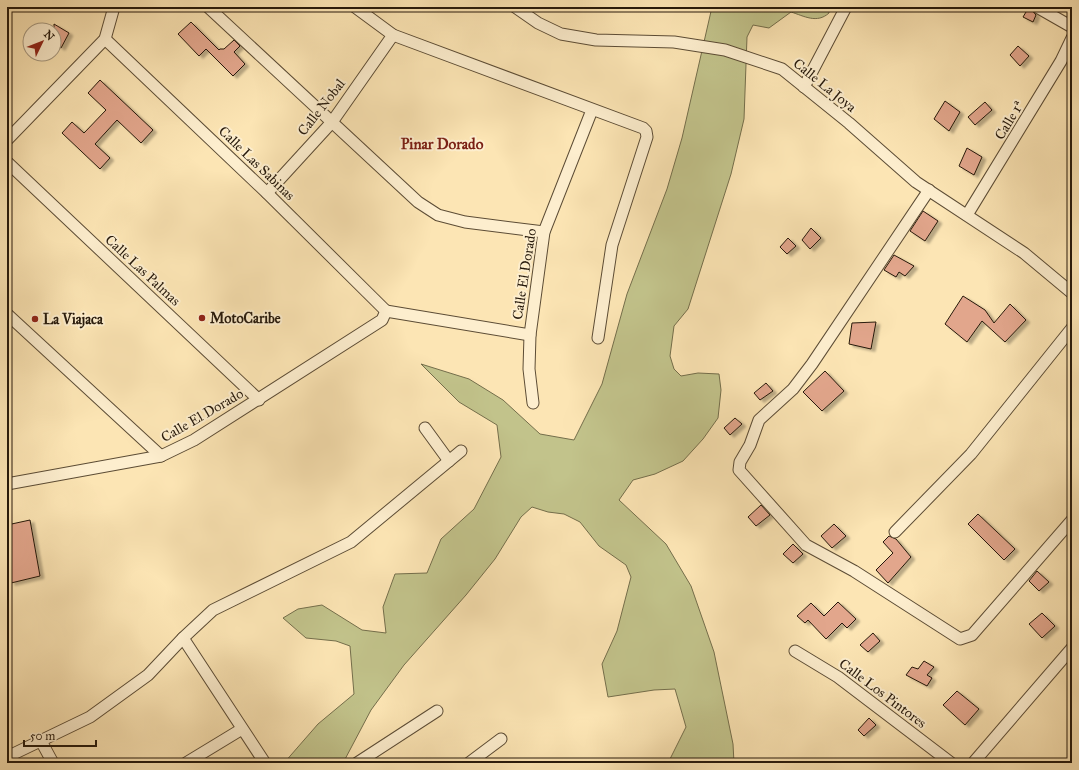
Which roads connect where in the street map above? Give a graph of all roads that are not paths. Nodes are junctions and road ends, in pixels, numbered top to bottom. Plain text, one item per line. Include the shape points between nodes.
1 (114, 7) edge
2 (208, 7) edge
3 (355, 7) edge
4 (514, 7) edge
5 (846, 7) edge
6 (1037, 7) edge
7 (1072, 27) edge
8 (393, 35) junction
9 (1072, 38) edge
10 (105, 39) junction
11 (804, 88) junction
12 (592, 110) junction
13 (332, 122) junction
14 (7, 140) edge
15 (7, 162) edge
16 (929, 190) junction
17 (267, 193) junction
18 (967, 216) junction
19 (544, 232) junction
20 (1072, 293) edge
21 (386, 311) junction
22 (7, 314) edge
23 (1072, 328) edge
24 (530, 335) junction
25 (598, 338) dead end
26 (258, 400) junction
27 (533, 403) dead end
28 (425, 428) dead end
29 (461, 451) dead end
30 (161, 456) junction
31 (449, 461) junction
32 (7, 484) edge
33 (1072, 520) edge
34 (895, 532) dead end
35 (183, 638) junction
36 (1072, 648) edge
37 (794, 651) dead end
38 (437, 711) dead end
39 (242, 729) junction
40 (501, 739) dead end
41 (41, 741) junction
42 (7, 757) edge
43 (53, 763) edge
44 (186, 763) edge
45 (264, 763) edge
46 (357, 763) edge
47 (470, 763) edge
48 (951, 763) edge
49 (974, 763) edge

1 - 10 street
2 - 13 street
3 - 8 street
4 - 11 street, Calle La Joya via 561,34 596,40 674,42 725,50 782,69
5 - 11 street
6 - 7 street
8 - 12 street
8 - 13 street, Calle Nobal
9 - 18 street, Calle 1ª via 1057,68
10 - 14 street
10 - 17 street, Calle Las Sabinas
11 - 16 street, Calle La Joya via 849,123 916,182
12 - 19 street, Calle El Dorado
12 - 25 street via 643,128 647,137 612,244
13 - 17 street, Calle Nobal
13 - 19 street via 418,202 438,215 465,222
15 - 26 street, Calle Las Palmas
16 - 18 street, Calle La Joya
16 - 33 street via 812,364 793,389 759,420 750,445 740,462 739,470 806,545 854,571 960,639 972,635
17 - 21 street, Calle Las Sabinas
18 - 20 street, Calle La Joya via 1024,253
19 - 24 street, Calle El Dorado
21 - 24 street
21 - 26 street, Calle El Dorado via 382,320
22 - 30 street
23 - 34 street via 971,454
24 - 27 street, Calle El Dorado via 529,368
26 - 30 street, Calle El Dorado via 194,440
28 - 31 street
29 - 31 street
30 - 32 street, Calle El Dorado
31 - 35 street via 351,542 213,610
35 - 39 street
35 - 41 street via 148,675 97,712
36 - 49 street
37 - 48 street, Calle Los Pintores via 838,677
38 - 46 street
39 - 44 street
39 - 45 street
40 - 47 street
41 - 42 street
41 - 43 street

